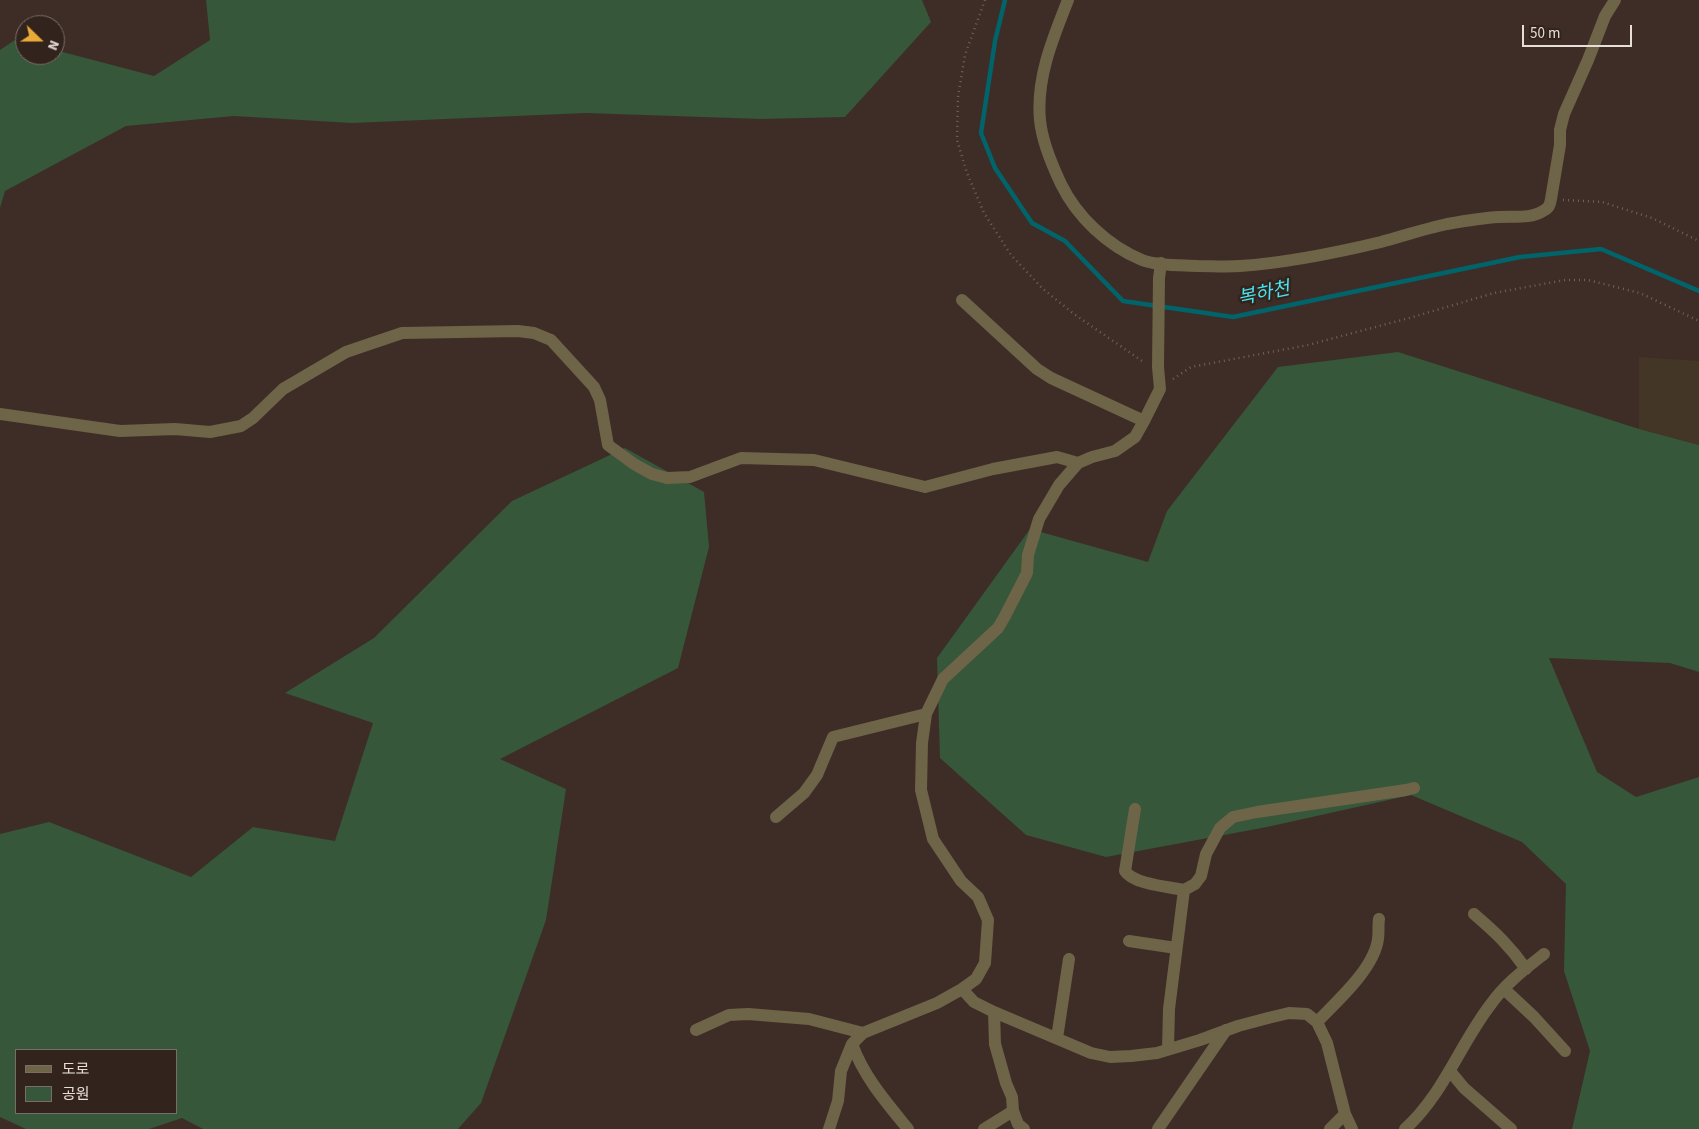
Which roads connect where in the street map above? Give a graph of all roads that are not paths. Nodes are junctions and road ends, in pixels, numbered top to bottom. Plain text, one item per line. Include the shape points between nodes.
1 (1068, 0) edge
2 (1615, 0) edge
3 (1161, 263) junction
4 (962, 300) dead end
5 (0, 414) edge
6 (1144, 421) junction
7 (1078, 463) junction
8 (926, 714) junction
9 (1414, 788) dead end
10 (1135, 809) dead end
11 (776, 817) dead end
12 (1184, 890) junction
13 (1474, 914) dead end
14 (1378, 919) dead end
15 (1129, 941) dead end
16 (1176, 948) junction
17 (1544, 954) dead end
18 (1070, 959) dead end
19 (1526, 968) junction
20 (962, 989) junction
21 (1504, 989) junction
22 (994, 1012) junction
23 (1317, 1022) junction
24 (696, 1030) dead end
25 (1226, 1030) junction
26 (863, 1033) junction
27 (1056, 1038) junction
28 (852, 1044) junction
29 (1168, 1049) junction
30 (1565, 1051) dead end
31 (1450, 1071) junction
32 (1013, 1111) junction
33 (1345, 1114) junction
34 (829, 1129) edge
35 (908, 1129) edge
36 (984, 1129) edge
37 (1024, 1129) edge
38 (1158, 1129) edge
39 (1330, 1129) edge
40 (1352, 1129) edge
41 (1405, 1129) edge
42 (1511, 1129) edge

1 - 3 street via 1050,45 1041,86 1040,121 1050,162 1068,199 1111,244 1144,261
2 - 3 street via 1605,16 1564,114 1551,199 1543,212 1432,227 1382,242 1293,260 1239,266
3 - 6 street via 1160,389
4 - 6 street via 1037,369
5 - 7 street via 120,431 175,429 210,432 240,426 282,390 346,352 402,333 518,331 551,340 594,387 600,400 608,445 634,464 667,478 690,477 742,458 814,460 925,487 1057,457
6 - 7 street via 1135,437 1115,451
7 - 8 street via 1039,519 1028,555 1027,573 998,628 943,679
8 - 11 street via 833,737 817,775 804,793
8 - 20 street via 921,790 933,839 961,880 978,897 988,920 985,963 976,979
9 - 12 street via 1233,817 1220,828 1206,854 1201,876
10 - 12 street via 1125,870 1128,876
12 - 16 street
13 - 19 street via 1511,948
14 - 23 street via 1378,940 1366,967
15 - 16 street
16 - 29 street
17 - 19 street
18 - 27 street
19 - 21 street
20 - 22 street via 974,1002
20 - 26 street via 937,1003
21 - 30 street
21 - 31 street via 1470,1034
22 - 27 street
22 - 32 street via 996,1044
23 - 25 street via 1307,1014 1289,1013
23 - 33 street via 1327,1042
24 - 26 street via 729,1015 748,1014 809,1019
25 - 29 street
25 - 38 street
26 - 28 street
27 - 29 street via 1091,1053 1110,1057
28 - 34 street via 841,1071 838,1101
28 - 35 street via 868,1078
31 - 41 street via 1417,1118
31 - 42 street via 1464,1088
32 - 36 street
32 - 37 street via 1018,1124
33 - 39 street
33 - 40 street

